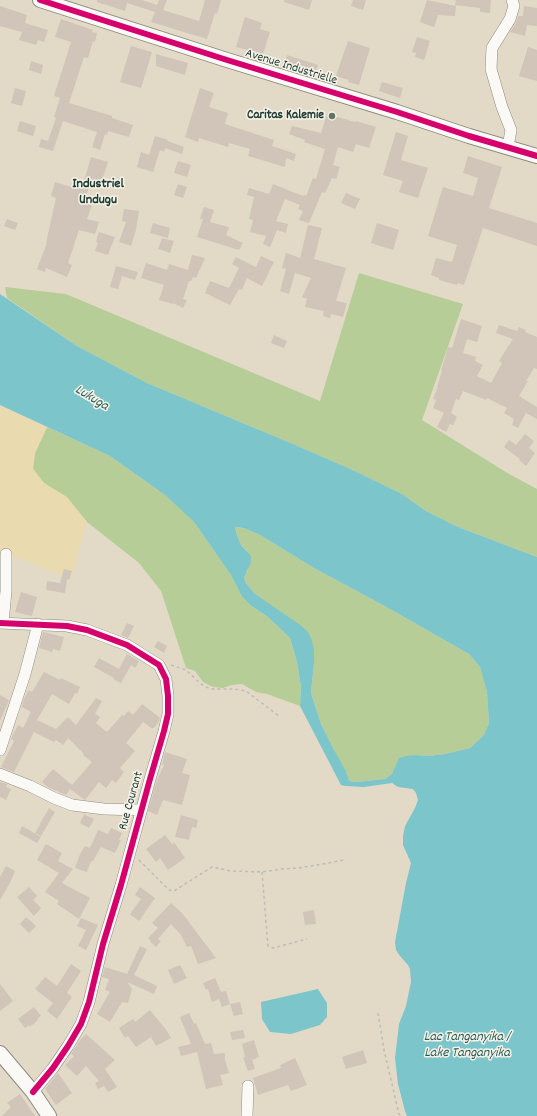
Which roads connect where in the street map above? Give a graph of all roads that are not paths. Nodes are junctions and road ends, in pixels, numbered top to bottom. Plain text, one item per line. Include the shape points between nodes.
1 (40, 0) edge
2 (512, 0) edge
3 (508, 148) junction
4 (537, 156) edge
5 (6, 554) dead end
6 (1, 623) edge
7 (38, 624) junction
8 (0, 750) edge
9 (0, 774) edge
10 (141, 810) junction
11 (0, 1053) edge
12 (248, 1086) dead end
13 (33, 1092) junction
14 (49, 1116) edge
15 (247, 1116) edge

1 - 3 street, Avenue Industrielle
2 - 3 street via 514,6 510,19 492,48 491,70 511,130
3 - 4 street, Avenue Industrielle
5 - 6 street via 6,592
6 - 7 street
7 - 8 street
7 - 10 street, Rue Courant via 87,630 127,645 159,665 166,679 168,714
9 - 10 street via 72,805
10 - 13 street, Rue Courant via 81,1024 53,1068
11 - 13 street
12 - 15 street
13 - 14 street

